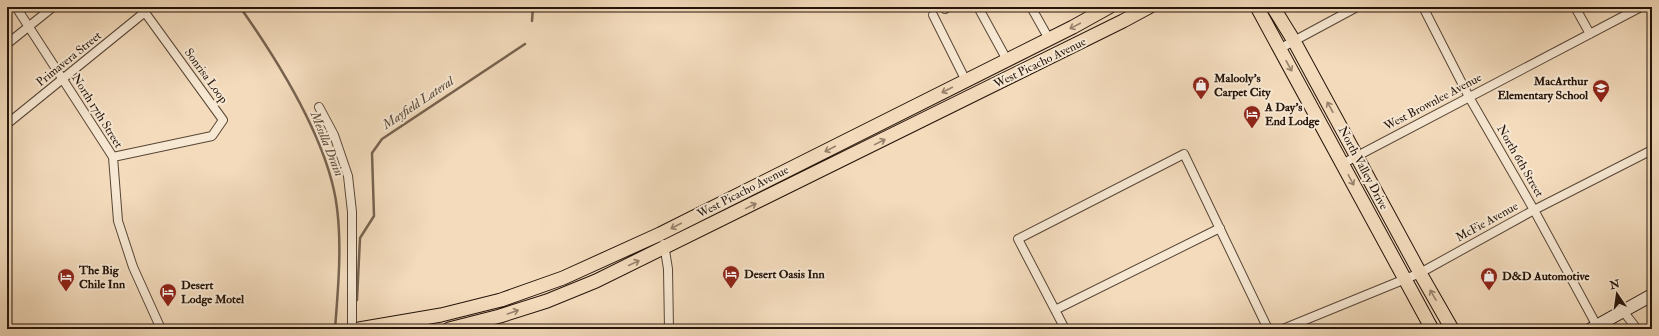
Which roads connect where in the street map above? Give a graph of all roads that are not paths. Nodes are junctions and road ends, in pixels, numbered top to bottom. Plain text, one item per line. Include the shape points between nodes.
1 (16, 7) edge
2 (53, 7) edge
3 (978, 7) edge
4 (1031, 7) edge
5 (1109, 7) edge
6 (1149, 7) edge
7 (1257, 7) edge
8 (1273, 7) edge
9 (1357, 7) edge
10 (1423, 7) edge
11 (1575, 7) edge
12 (1641, 7) edge
13 (143, 10) edge
14 (933, 15) dead end
15 (28, 27) junction
16 (1590, 34) junction
17 (1049, 39) junction
18 (1294, 41) junction
19 (7, 44) edge
20 (1279, 49) junction
21 (1007, 60) junction
22 (63, 79) junction
23 (966, 81) junction
24 (1469, 97) junction
25 (319, 107) dead end
26 (7, 124) edge
27 (1652, 150) edge
28 (1356, 156) junction
29 (113, 157) junction
30 (1342, 164) junction
31 (1534, 210) junction
32 (1220, 228) junction
33 (660, 234) junction
34 (666, 248) junction
35 (1420, 273) junction
36 (1404, 280) junction
37 (1652, 295) edge
38 (1055, 310) junction
39 (1623, 311) junction
40 (378, 327) edge
41 (1594, 327) edge
42 (161, 329) edge
43 (352, 329) edge
44 (359, 329) edge
45 (449, 329) edge
46 (669, 329) edge
47 (1065, 329) edge
48 (1268, 329) edge
49 (1283, 329) edge
50 (1432, 329) edge
51 (1452, 329) edge
52 (1637, 329) edge

1 - 15 street, North 17th Street
2 - 15 street
3 - 21 street
4 - 17 street
5 -> 17 main road, West Picacho Avenue
34 -> 6 main road, West Picacho Avenue
7 - 20 main road, North Valley Drive
8 - 18 main road, North Valley Drive
9 - 18 street
10 - 24 street, North 6th Street
11 - 16 street
12 - 16 street, West Brownlee Avenue
13 - 22 street, Primavera Street
13 - 29 street, Sonrisa Loop via 224,120 212,136
14 - 23 street
15 - 19 street
15 - 22 street, North 17th Street
16 - 24 street, West Brownlee Avenue
17 - 21 main road, West Picacho Avenue
18 - 20 street
28 -> 18 main road, North Valley Drive
20 -> 30 main road, North Valley Drive
21 - 23 main road, West Picacho Avenue
22 - 26 street, Primavera Street
22 - 29 street, North 17th Street
23 -> 33 main road, West Picacho Avenue
24 - 28 street, West Brownlee Avenue
24 - 31 street, North 6th Street
25 - 43 street via 334,135 348,176 352,212
27 - 31 street, McFie Avenue
28 - 30 street, West Brownlee Avenue
28 - 35 main road, North Valley Drive
29 - 42 street, North 17th Street via 118,221 133,267
30 -> 36 main road, North Valley Drive
31 - 35 street, McFie Avenue
31 - 41 street, North 6th Street
32 - 38 street
32 - 38 street via 1184,154 1018,239
32 - 48 street
33 - 34 street
33 - 40 main road, West Picacho Avenue via 563,278 502,300
45 -> 34 main road, West Picacho Avenue via 547,301
34 - 46 street
35 - 36 street, McFie Avenue
51 -> 35 main road, North Valley Drive
36 - 49 street, McFie Avenue
36 - 50 main road, North Valley Drive
37 - 39 street
38 - 47 street
39 - 41 street
39 - 52 street
40 - 44 main road, West Picacho Avenue

